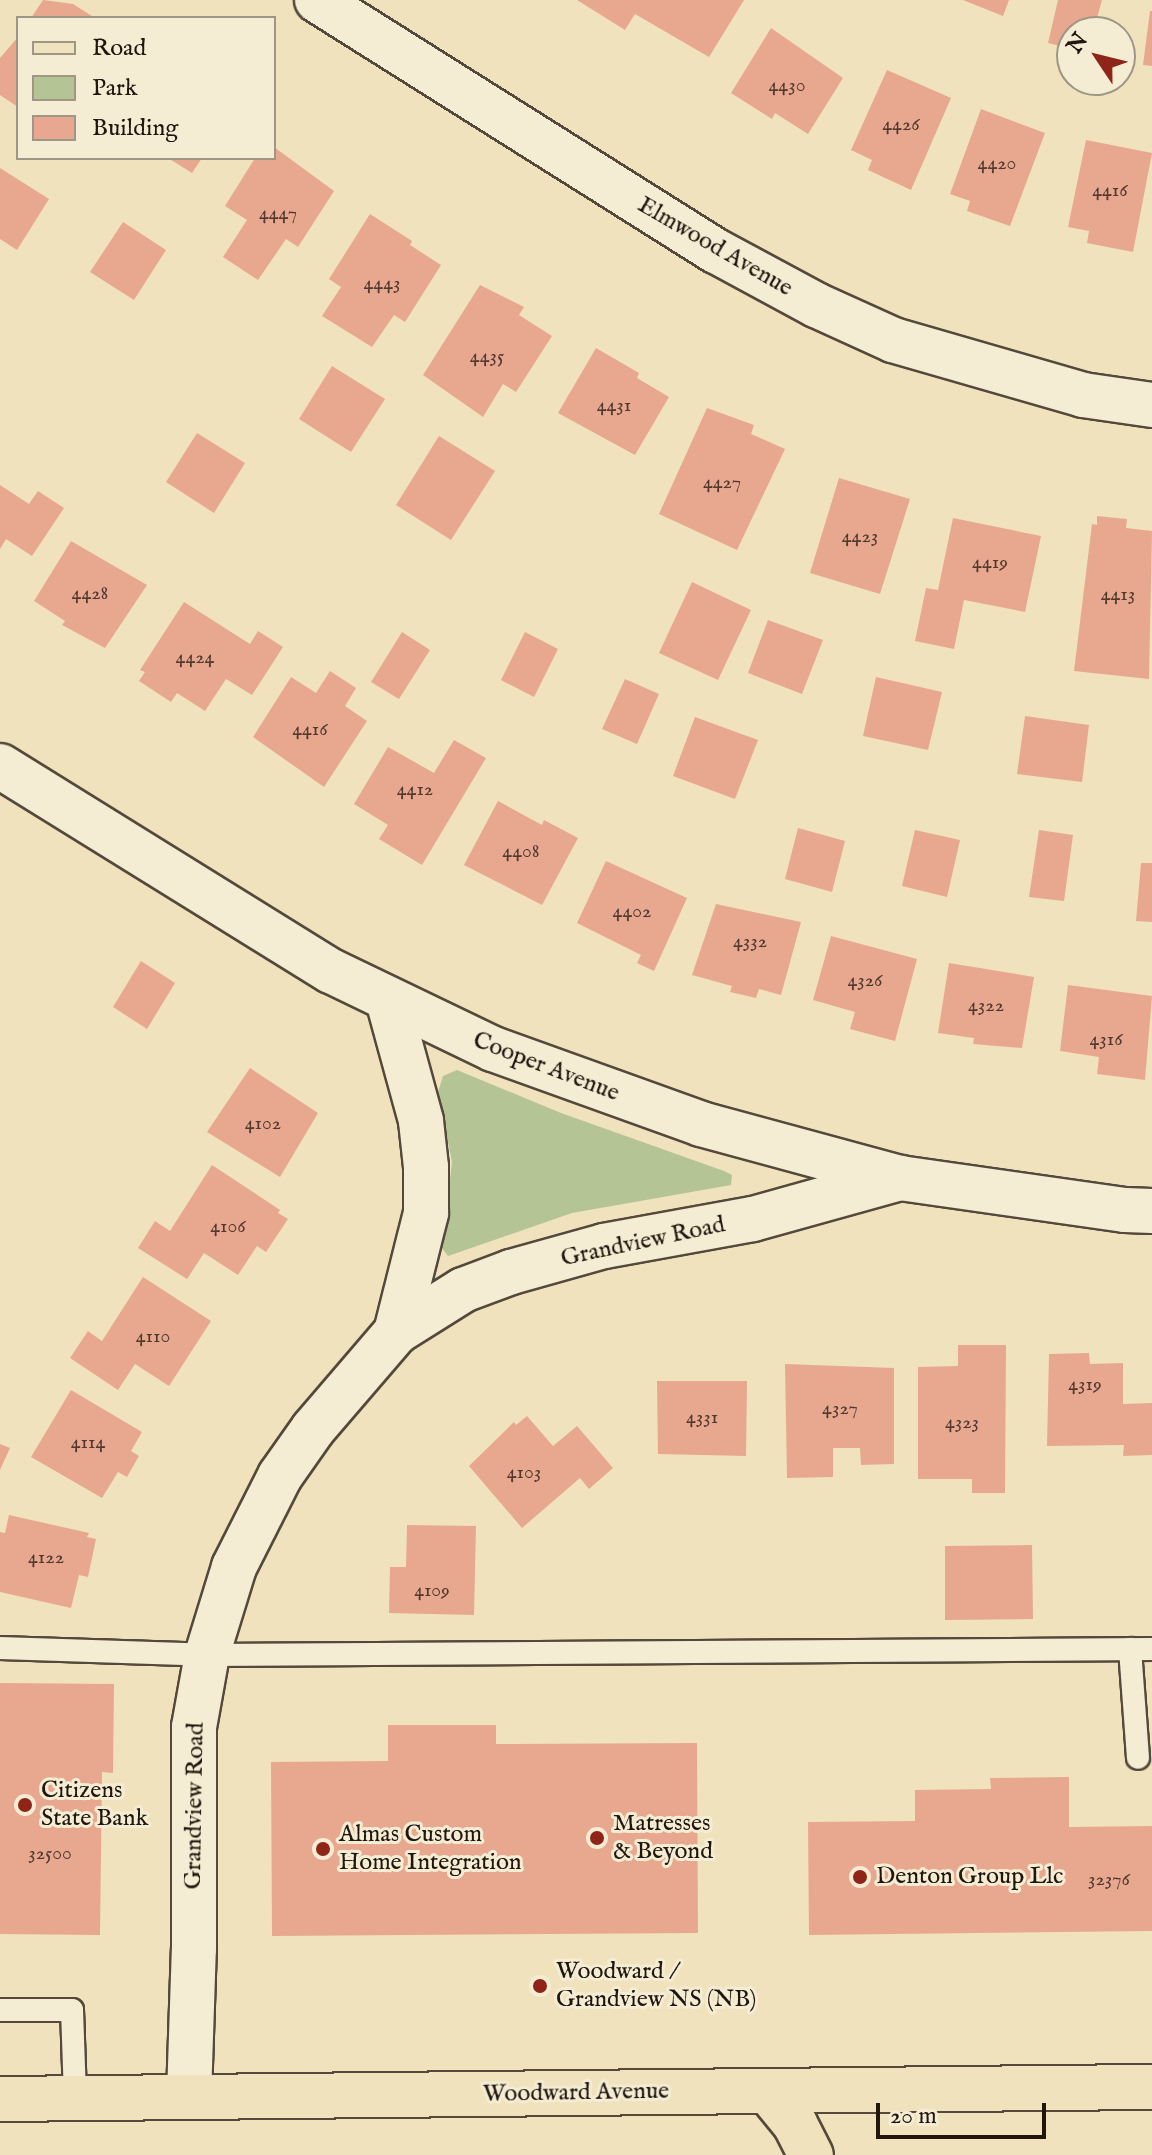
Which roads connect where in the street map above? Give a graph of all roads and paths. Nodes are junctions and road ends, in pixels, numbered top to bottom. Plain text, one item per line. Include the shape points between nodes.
1 (317, 0) edge
2 (1152, 405) edge
3 (0, 766) edge
4 (388, 1000) junction
5 (900, 1178) junction
6 (1152, 1211) edge
7 (396, 1332) junction
8 (0, 1648) edge
9 (1141, 1649) edge
10 (207, 1655) junction
11 (1138, 1758) dead end
12 (0, 2010) edge
13 (1152, 2087) edge
14 (768, 2091) junction
15 (189, 2096) junction
16 (75, 2098) junction
17 (0, 2099) edge
18 (811, 2155) edge

1 - 2 street, Elmwood Avenue via 716,251 816,305 893,340 1083,395
3 - 4 street, Cooper Avenue via 262,930
4 - 5 street, Cooper Avenue via 493,1049 673,1115
4 - 7 street, Grandview Road via 421,1121 426,1167 426,1213
5 - 6 street, Cooper Avenue
5 - 7 street, Grandview Road via 753,1219 604,1246 511,1272 463,1290
7 - 10 street, Grandview Road via 280,1476 234,1567
8 - 10 lane
9 - 10 lane
9 - 11 lane
10 - 15 street, Grandview Road via 194,1727
12 - 16 lane via 72,2010
13 - 14 main road, Woodward Avenue
14 - 15 main road, Woodward Avenue
14 - 18 main road via 795,2124
15 - 16 main road, Woodward Avenue
16 - 17 main road, Woodward Avenue

